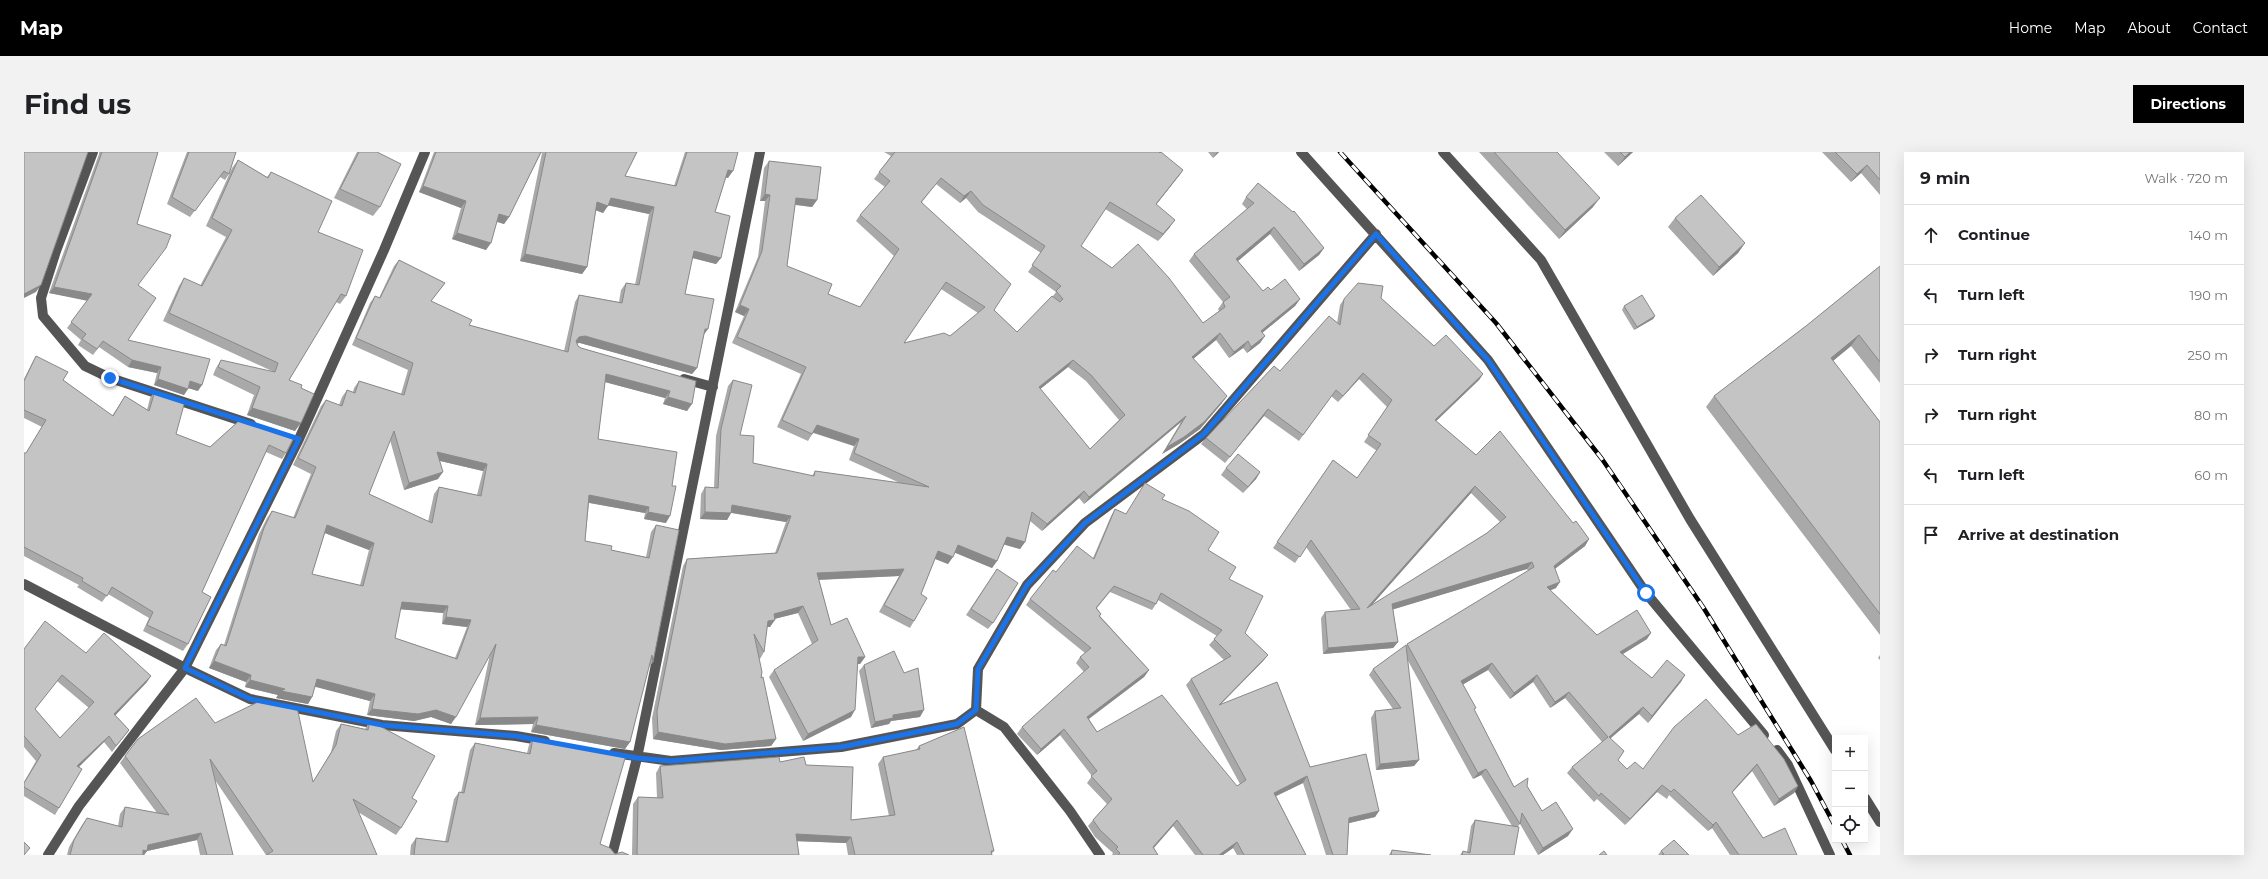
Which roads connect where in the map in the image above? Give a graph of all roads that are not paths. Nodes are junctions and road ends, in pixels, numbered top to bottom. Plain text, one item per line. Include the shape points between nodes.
1 (93, 152) edge
2 (425, 152) edge
3 (760, 152) edge
4 (1301, 152) edge
5 (1443, 152) edge
6 (1376, 234) junction
7 (676, 377) edge
8 (713, 387) junction
9 (261, 427) edge
10 (24, 584) edge
11 (185, 668) junction
12 (976, 710) junction
13 (554, 743) edge
14 (1832, 745) edge
15 (607, 752) edge
16 (637, 758) junction
17 (1868, 803) edge
18 (1880, 822) edge
19 (52, 855) edge
20 (612, 855) edge
21 (1100, 855) edge
22 (1830, 855) edge

1 - 9 street via 41,298 43,316 85,366 110,378
2 - 11 street via 398,217
3 - 8 street
4 - 6 street
5 - 14 street via 1541,260 1690,518
6 - 12 street via 1204,434 1085,523 1027,585 978,669
6 - 22 street via 1488,360 1646,593 1788,765
7 - 8 street
8 - 16 street
10 - 11 street
11 - 13 street via 250,699 382,725 516,736
11 - 19 street via 79,806
12 - 16 street via 957,724 841,747 671,761
12 - 21 street via 1004,727 1070,811
15 - 16 street
16 - 20 street
17 - 18 street

